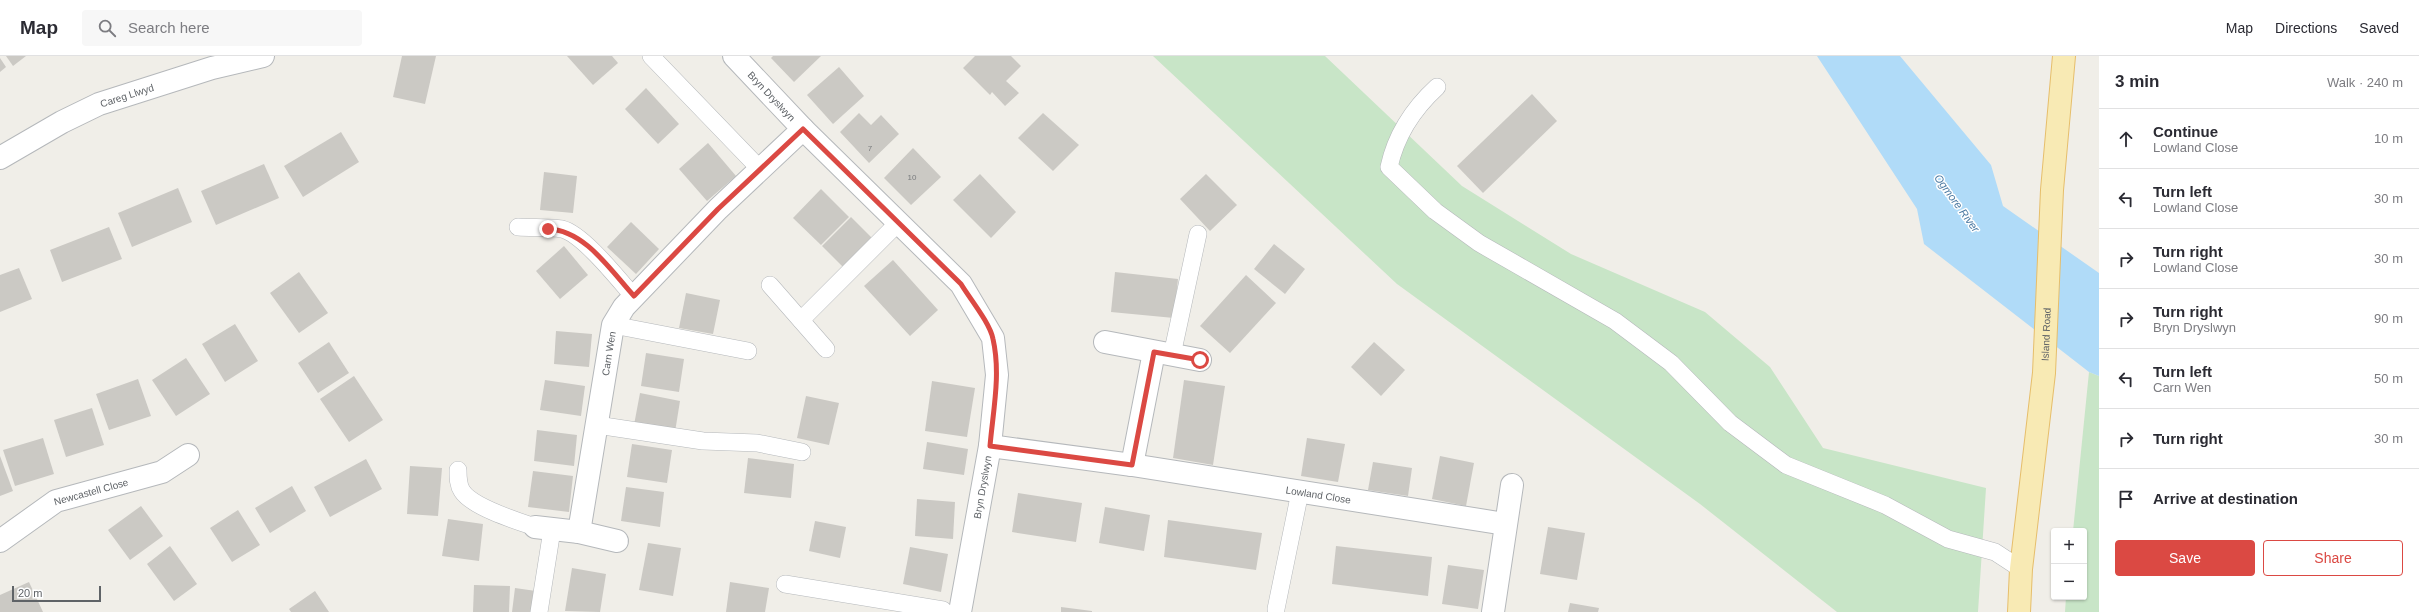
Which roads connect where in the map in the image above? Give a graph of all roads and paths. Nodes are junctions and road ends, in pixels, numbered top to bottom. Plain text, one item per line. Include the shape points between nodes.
1 (263, 56) edge
2 (652, 56) edge
3 (734, 56) edge
4 (2064, 56) edge
5 (1438, 87) dead end
6 (803, 129) junction
7 (0, 158) edge
8 (760, 169) junction
9 (898, 223) junction
10 (518, 227) dead end
11 (1198, 234) dead end
12 (770, 285) dead end
13 (634, 296) junction
14 (800, 320) junction
15 (614, 325) junction
16 (1105, 342) dead end
17 (826, 349) dead end
18 (748, 351) dead end
19 (1163, 354) junction
20 (1200, 360) dead end
21 (597, 425) junction
22 (990, 446) junction
23 (802, 452) dead end
24 (188, 455) dead end
25 (1132, 465) junction
26 (458, 470) dead end
27 (1512, 484) dead end
28 (1300, 492) junction
29 (1505, 524) junction
30 (544, 529) junction
31 (579, 532) junction
32 (0, 541) edge
33 (617, 541) dead end
34 (2021, 569) junction
35 (785, 584) dead end
36 (1276, 609) dead end
37 (953, 611) edge
38 (539, 612) edge
39 (1493, 612) edge
40 (2019, 612) edge

1 - 7 street, Careg Llwyd via 212,68 99,104
2 - 8 lane
3 - 6 street, Bryn Dryslwyn
4 - 34 main road, Island Road via 2052,190 2044,373
5 - 34 lane via 1423,100 1409,119 1394,147 1389,167 1435,211 1479,243 1615,321 1671,363 1730,423 1786,465 1885,505 1948,538 1995,552
6 - 8 street, Carn Wen
6 - 9 street, Bryn Dryslwyn
8 - 13 street, Carn Wen
9 - 14 lane
9 - 22 street, Bryn Dryslwyn via 961,284 993,338 997,375
10 - 13 lane via 562,230 570,233 603,261
11 - 19 lane
12 - 14 lane
13 - 15 street, Carn Wen
14 - 17 lane
15 - 18 lane
15 - 21 street, Carn Wen
16 - 19 street
19 - 20 street
19 - 25 street
21 - 23 lane via 703,441 757,444
21 - 31 street, Carn Wen
22 - 25 street, Lowland Close
22 - 37 street, Bryn Dryslwyn
24 - 32 street, Newcastell Close via 162,472 56,502
25 - 28 street, Lowland Close
26 - 30 lane via 458,483 462,493 494,512
27 - 29 street
28 - 29 street, Lowland Close
28 - 36 lane
29 - 39 street
30 - 31 street
30 - 38 lane
31 - 33 street
34 - 40 main road, Island Road
35 - 37 lane

